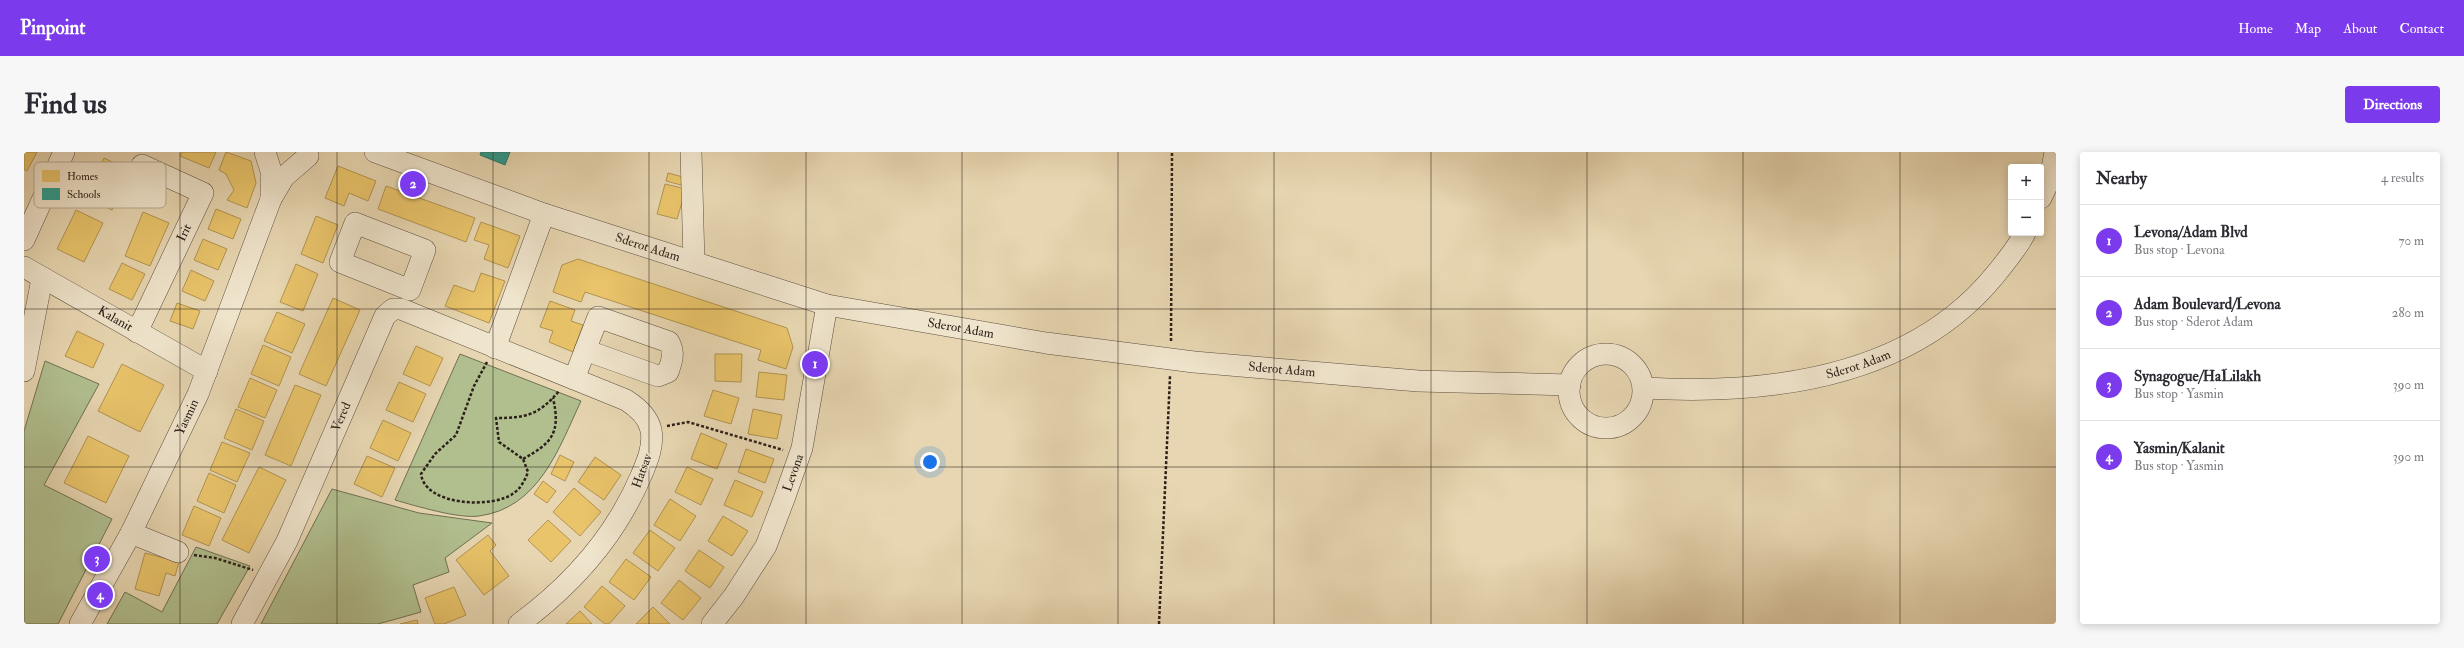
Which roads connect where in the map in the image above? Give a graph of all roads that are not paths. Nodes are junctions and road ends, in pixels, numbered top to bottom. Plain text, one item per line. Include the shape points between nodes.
1 (64, 152) edge
2 (265, 152) edge
3 (272, 152) edge
4 (375, 152) edge
5 (691, 152) edge
6 (2055, 152) edge
7 (311, 154) edge
8 (59, 162) edge
9 (166, 176) edge
10 (2044, 192) edge
11 (271, 199) junction
12 (39, 208) edge
13 (544, 214) junction
14 (2024, 236) edge
15 (24, 240) edge
16 (694, 262) junction
17 (24, 267) edge
18 (42, 279) junction
19 (410, 290) dead end
20 (827, 305) junction
21 (401, 309) junction
22 (137, 332) junction
23 (495, 348) junction
24 (585, 350) dead end
25 (24, 371) edge
26 (207, 371) junction
27 (570, 378) junction
28 (1570, 385) junction
29 (1644, 388) junction
30 (131, 533) junction
31 (178, 552) road end
32 (80, 624) edge
33 (242, 624) edge
34 (519, 624) edge
35 (712, 624) edge

1 - 8 street
2 - 11 street, Yasmin via 271,171
3 - 7 street via 295,159
4 - 13 street, Sderot Adam
5 - 16 street
6 - 10 street via 2050,179
7 - 11 street, Yasmin via 284,177
9 - 22 street, Irit via 203,193
11 - 26 street, Yasmin
12 - 15 street
13 - 16 street, Sderot Adam
13 - 23 street
14 - 29 street, Sderot Adam via 1978,296 1928,334 1872,361 1813,379 1753,388
16 - 20 street, Sderot Adam
17 - 18 street, Kalanit
18 - 22 street, Kalanit
18 - 25 street
19 - 21 street
20 - 28 street, Sderot Adam via 1031,340 1171,359 1380,378
20 - 35 street, Levona via 800,454 766,546 734,596
21 - 23 street
21 - 33 street, Vered via 393,309 385,316 288,541
22 - 26 street, Kalanit
23 - 27 street
24 - 27 street
26 - 30 street, Yasmin via 169,458
27 - 34 street, Hatsav via 626,400 644,416 650,428 651,442 647,461 629,504 605,542 574,578
28 - 29 street via 1573,374 1580,364 1595,355 1606,354 1618,355 1633,364 1640,374
28 - 29 street via 1570,397 1576,412 1589,424 1606,428 1624,424 1633,417 1642,402
30 - 31 street
30 - 32 street, Yasmin

